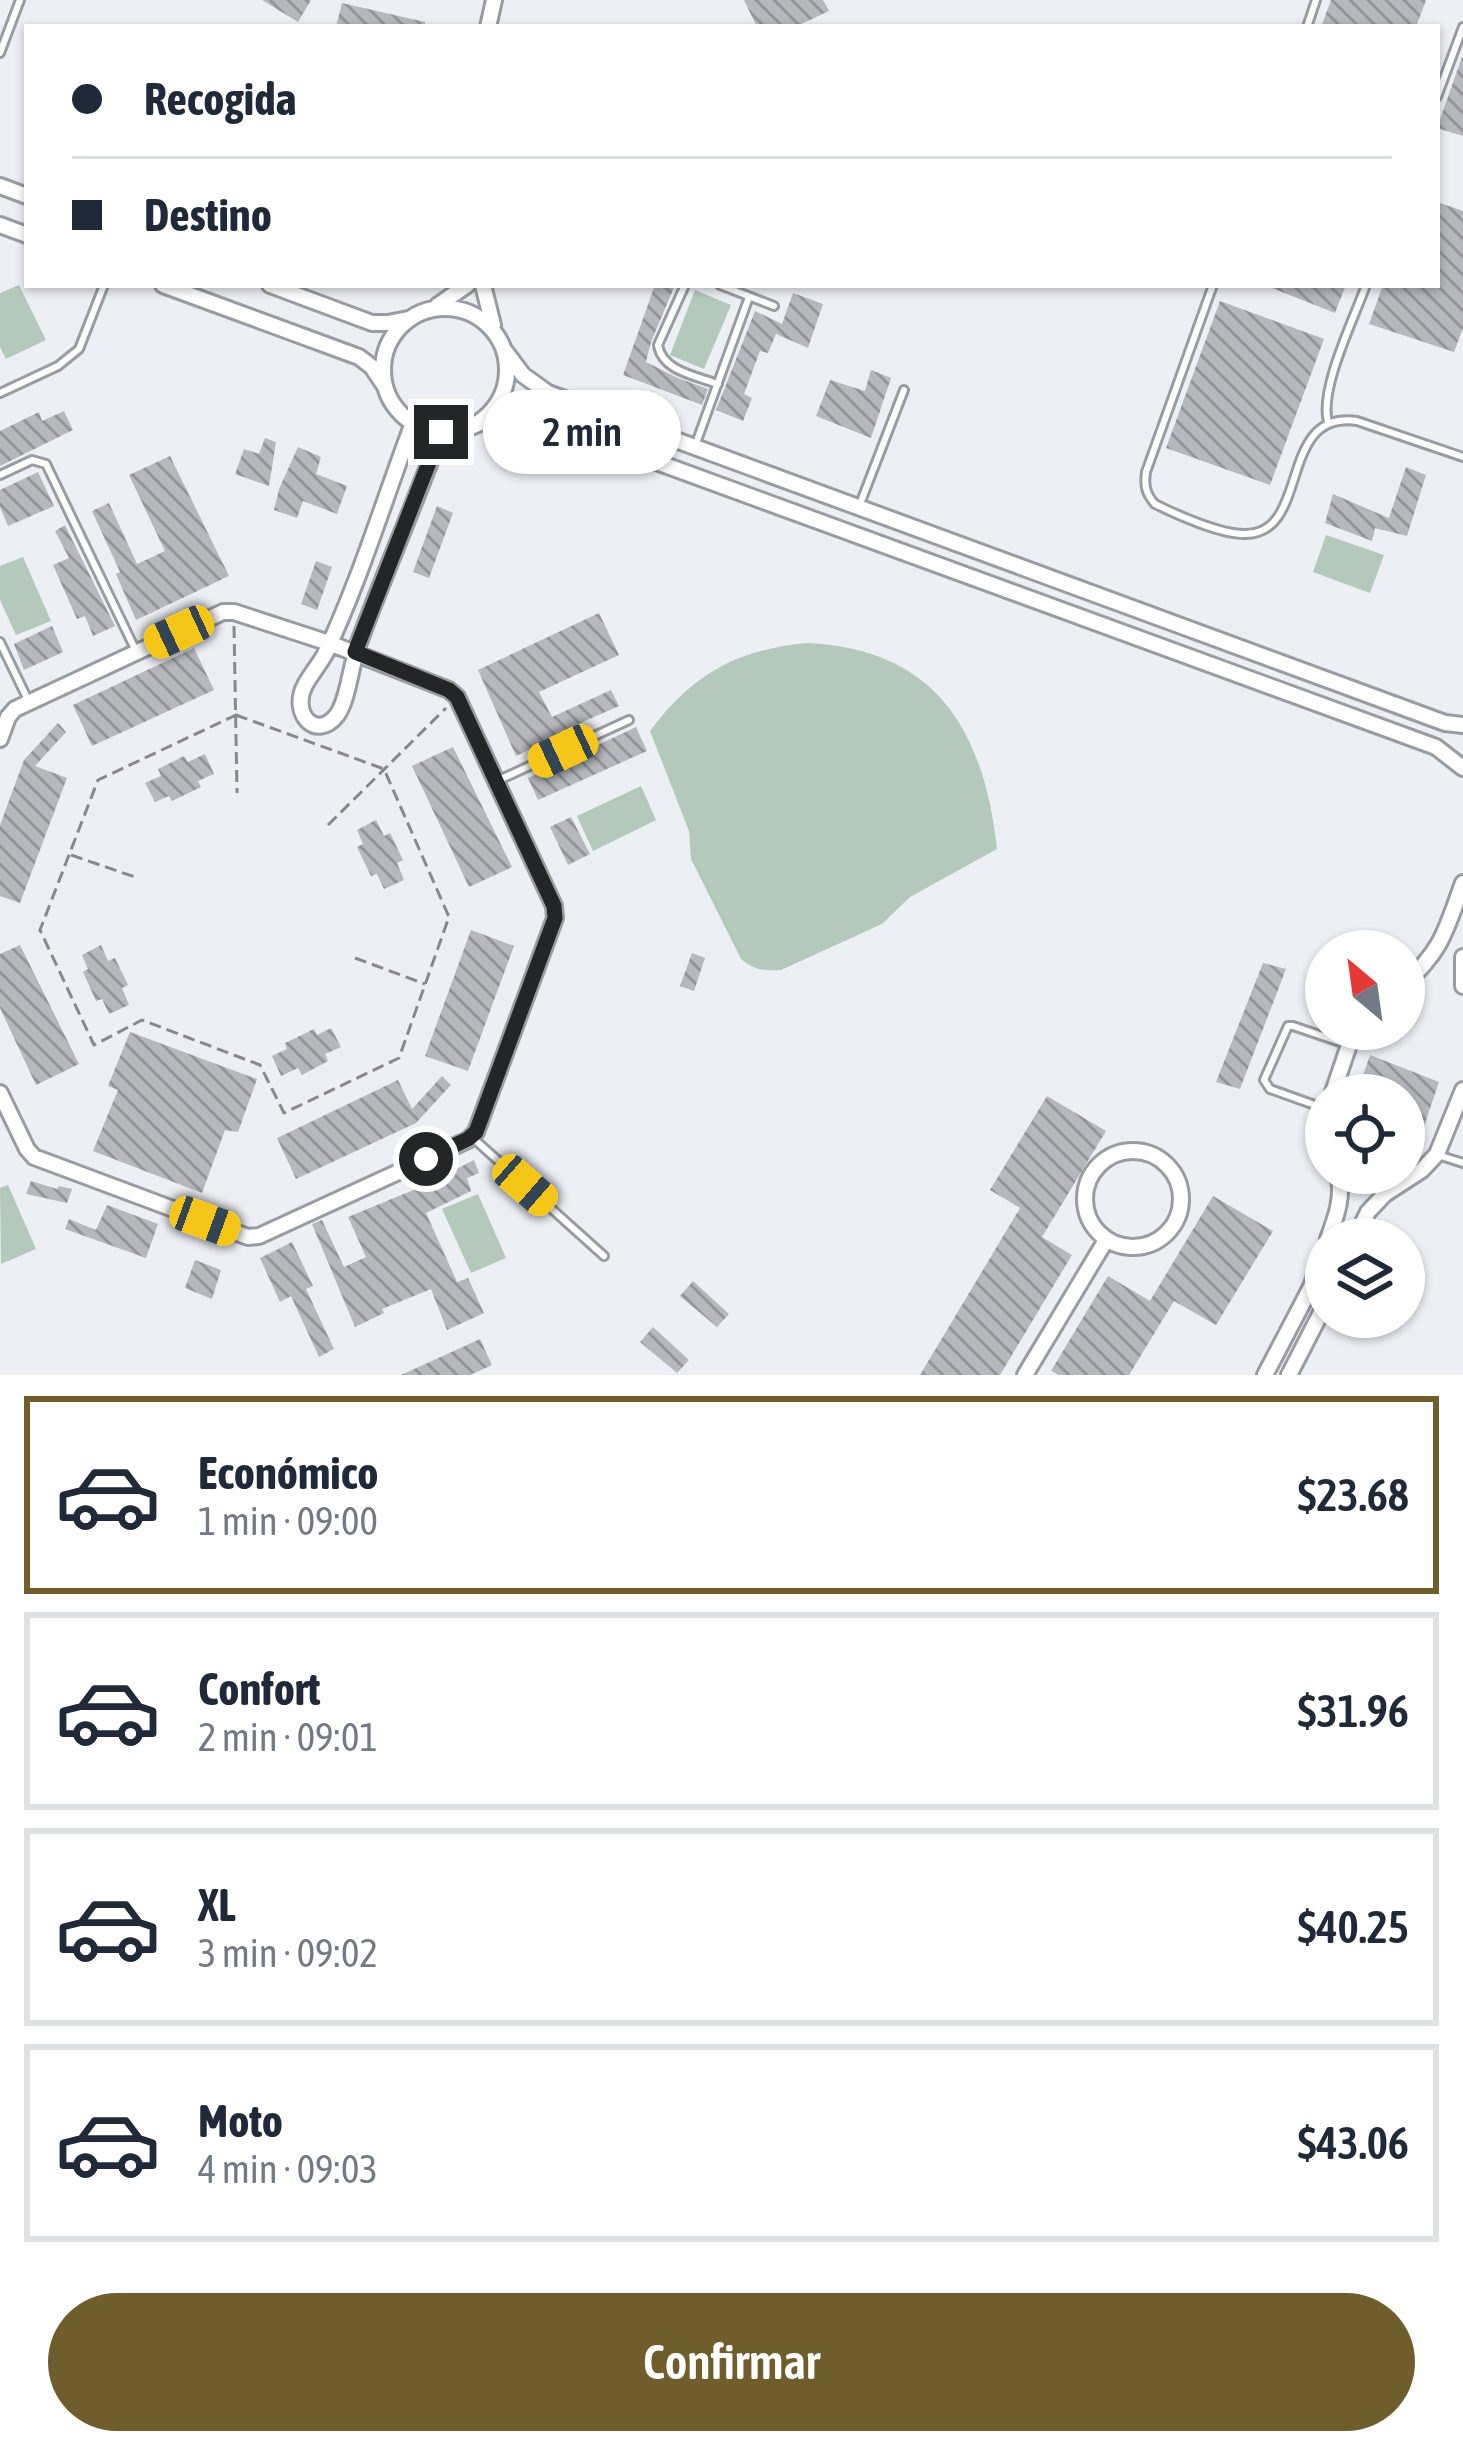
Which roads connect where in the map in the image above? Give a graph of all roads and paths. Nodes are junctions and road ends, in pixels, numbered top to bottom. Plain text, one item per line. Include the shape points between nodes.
1 (18, 1) edge
2 (1463, 27) edge
3 (0, 53) edge
4 (1440, 89) edge
5 (103, 288) edge
6 (171, 288) edge
7 (278, 288) edge
8 (463, 288) edge
9 (484, 288) edge
10 (684, 288) edge
11 (727, 288) edge
12 (1212, 288) edge
13 (1365, 288) edge
14 (749, 297) junction
15 (774, 306) dead end
16 (428, 310) junction
17 (413, 317) junction
18 (503, 346) junction
19 (718, 384) junction
20 (385, 387) junction
21 (904, 390) dead end
22 (0, 393) edge
23 (1328, 422) junction
24 (412, 423) junction
25 (471, 427) junction
26 (441, 432) junction
27 (695, 447) junction
28 (1463, 457) edge
29 (0, 476) edge
30 (859, 507) junction
31 (364, 558) junction
32 (388, 566) junction
33 (234, 612) junction
34 (0, 642) edge
35 (329, 643) junction
36 (136, 652) junction
37 (355, 652) junction
38 (457, 697) junction
39 (29, 703) junction
40 (236, 715) junction
41 (629, 720) dead end
42 (1463, 725) edge
43 (0, 739) edge
44 (1463, 768) edge
45 (384, 769) junction
46 (496, 782) junction
47 (237, 793) dead end
48 (328, 825) dead end
49 (69, 855) junction
50 (135, 877) dead end
51 (1463, 883) edge
52 (1463, 957) edge
53 (355, 958) dead end
54 (1425, 965) edge
55 (425, 984) junction
56 (1463, 986) edge
57 (1305, 1030) edge
58 (1463, 1090) edge
59 (1305, 1102) edge
60 (2, 1104) edge
61 (471, 1136) junction
62 (1438, 1154) junction
63 (1463, 1163) edge
64 (1365, 1218) edge
65 (1106, 1240) junction
66 (604, 1256) dead end
67 (1305, 1298) edge
68 (1308, 1338) edge
69 (1025, 1375) edge
70 (1265, 1375) edge
71 (1289, 1375) edge

1 - 3 lane
2 - 4 lane
5 - 22 lane via 79,349
6 - 20 street via 359,357
7 - 17 street via 372,322
8 - 16 street
9 - 18 street
10 - 19 lane via 659,356
11 - 14 lane
12 - 23 lane via 1146,472 1155,504 1232,533 1261,531 1284,507 1306,446
13 - 23 lane via 1328,387
14 - 15 lane
14 - 19 lane
16 - 17 street
16 - 18 street via 478,316
17 - 20 street via 385,355
18 - 25 street via 502,395
18 - 27 street via 548,393
19 - 27 lane
20 - 24 street
21 - 30 lane
23 - 28 lane via 1357,422
24 - 26 street
24 - 31 street
25 - 26 street
25 - 44 street via 501,416 539,419 1436,747
26 - 32 street
27 - 30 street
29 - 36 lane via 32,460 46,464
30 - 42 street
31 - 32 street
31 - 35 street
32 - 37 street
33 - 35 street
33 - 36 street
33 - 40 path
34 - 39 lane
35 - 37 street
35 - 37 street via 299,699 313,724 338,713
36 - 39 street
37 - 38 street
38 - 45 path
38 - 46 street
39 - 43 street via 8,717
40 - 45 path
40 - 47 path
40 - 49 path via 98,780
41 - 46 lane
45 - 48 path
45 - 55 path via 449,917
46 - 61 street via 555,918
49 - 50 path
49 - 55 path via 40,930 94,1045 142,1020 260,1065 284,1113 399,1058
51 - 54 street
52 - 56 street
53 - 55 path
57 - 59 lane via 1288,1026 1264,1080
58 - 62 street
60 - 61 street via 34,1157 248,1237
61 - 66 lane
62 - 63 lane
62 - 64 street
65 - 65 street via 1153,1244 1176,1222 1181,1191 1165,1163 1120,1152 1094,1170 1084,1200
65 - 69 street
67 - 70 street
68 - 71 street

